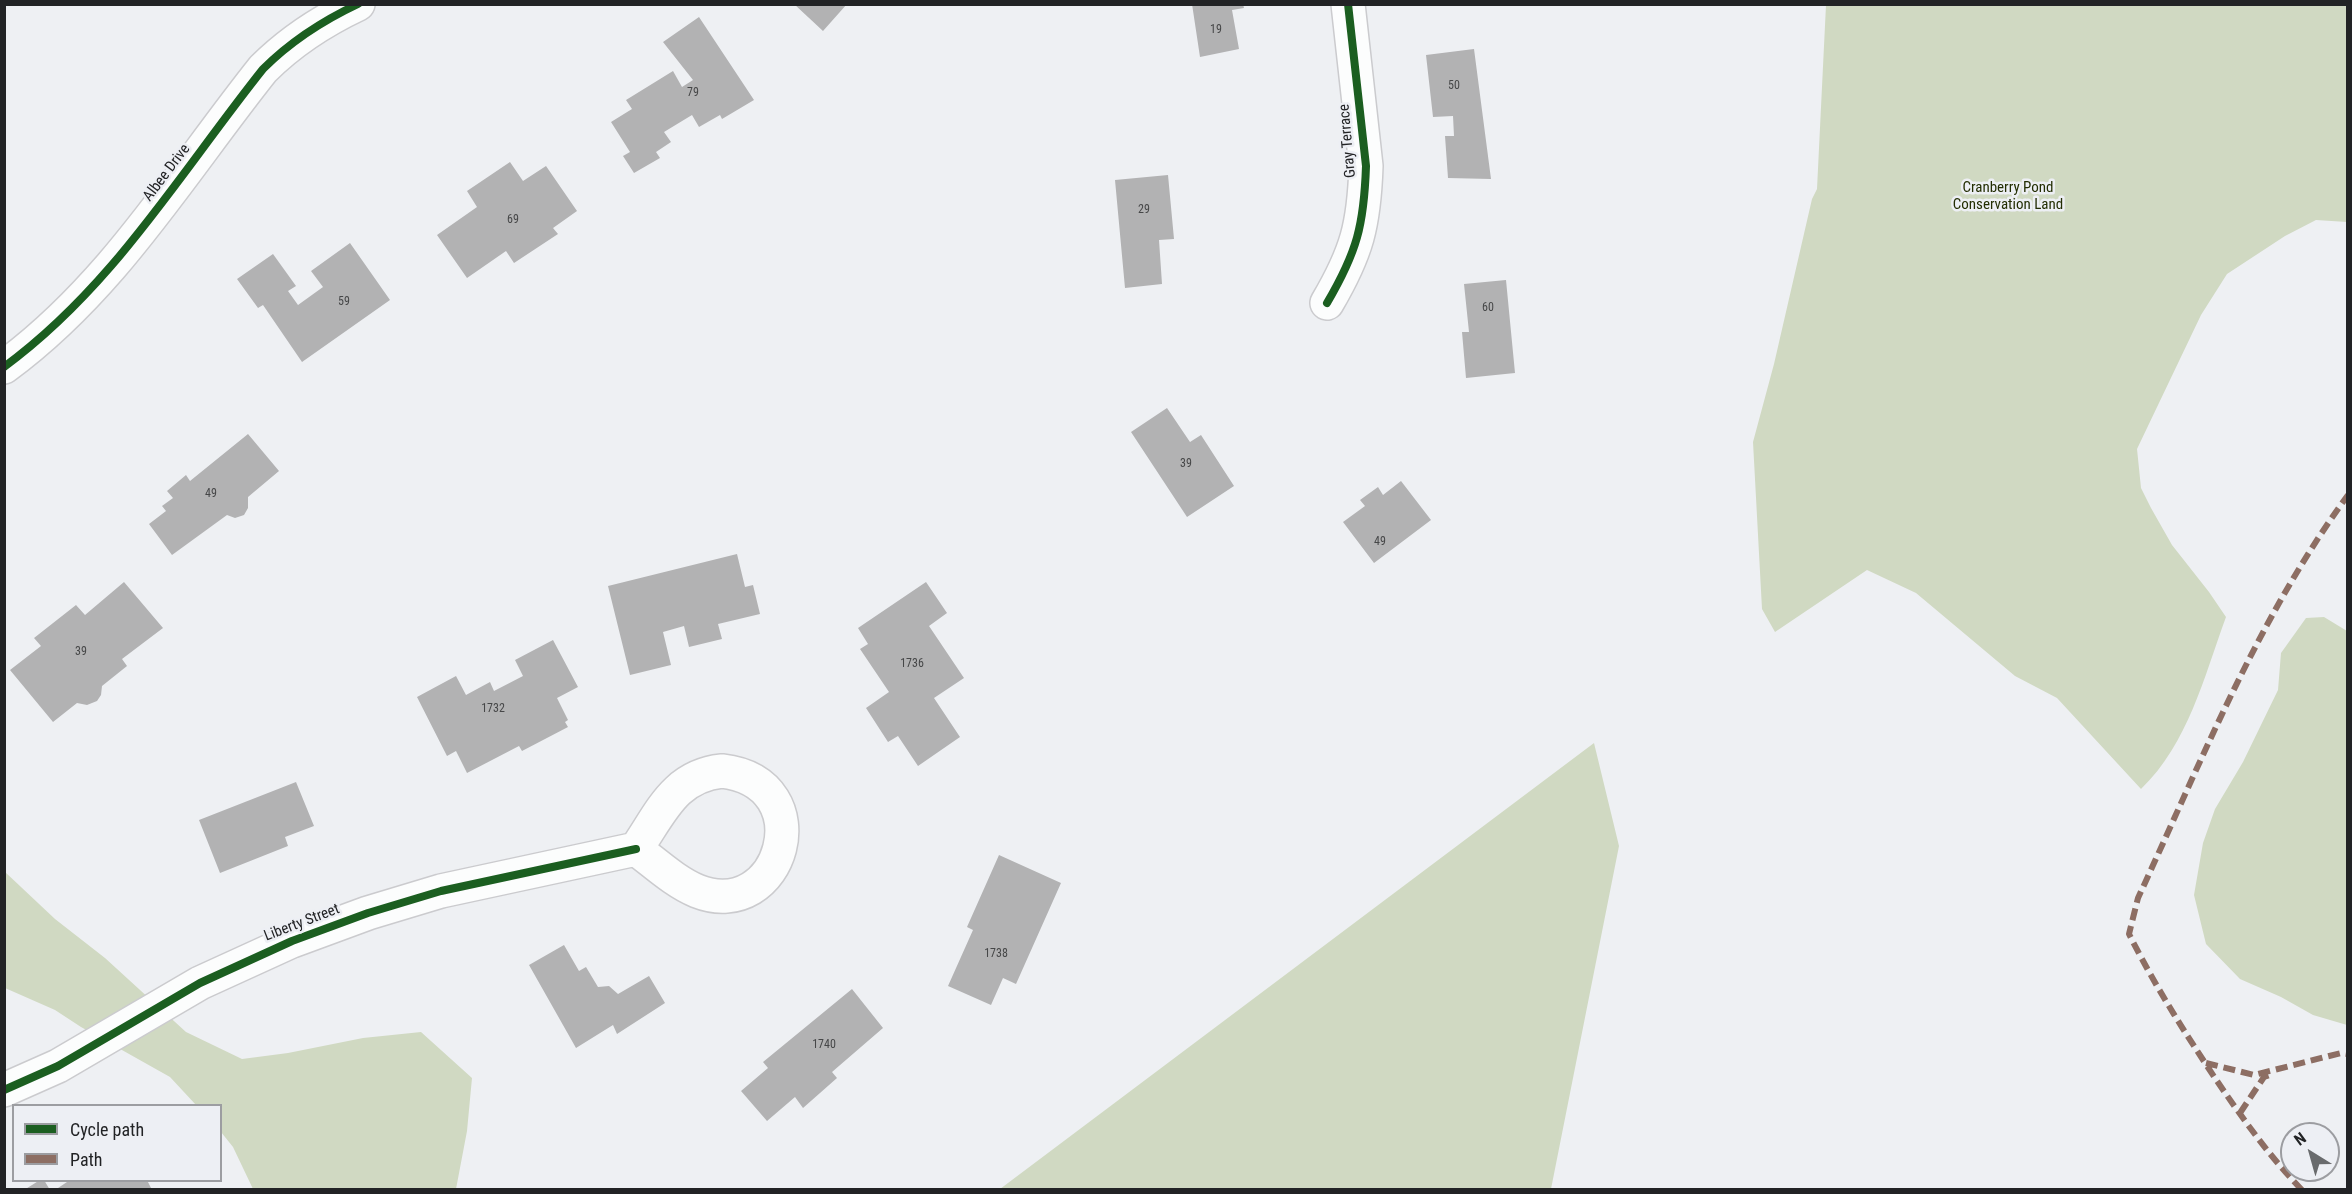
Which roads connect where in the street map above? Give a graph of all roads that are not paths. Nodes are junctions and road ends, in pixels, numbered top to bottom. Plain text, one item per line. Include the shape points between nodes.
1 (358, 4) edge
2 (1348, 4) edge
3 (1328, 303) dead end
4 (4, 367) edge
5 (636, 849) dead end
6 (4, 1090) edge

1 - 4 street, Albee Drive via 301,36 263,69 121,257 57,325
2 - 3 street, Gray Terrace via 1366,166 1365,191 1356,248
5 - 6 street, Liberty Street via 441,891 284,944 227,969 90,1048

